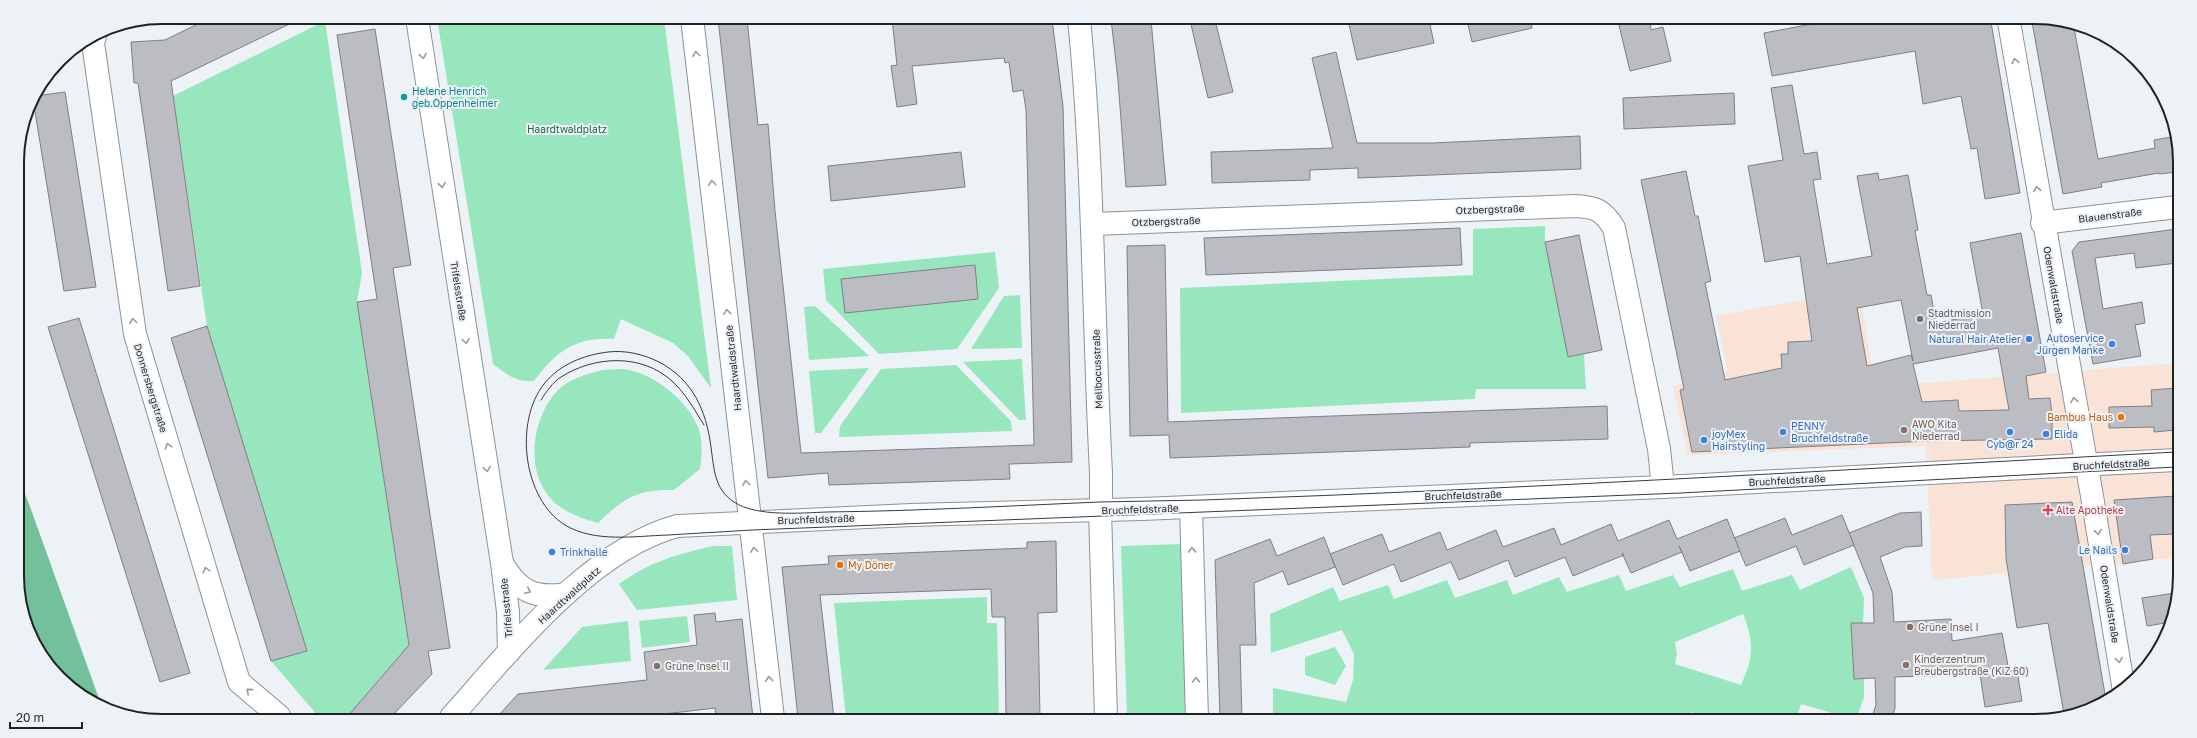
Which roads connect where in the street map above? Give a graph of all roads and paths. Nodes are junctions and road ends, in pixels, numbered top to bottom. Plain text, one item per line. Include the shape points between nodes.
1 (418, 24) edge
2 (693, 24) edge
3 (1079, 24) edge
4 (2009, 24) edge
5 (93, 42) edge
6 (2173, 207) edge
7 (2042, 223) junction
8 (1093, 224) junction
9 (2173, 460) edge
10 (2086, 466) junction
11 (1663, 487) junction
12 (1191, 507) junction
13 (1100, 510) junction
14 (751, 522) junction
15 (502, 563) junction
16 (566, 594) junction
17 (509, 652) junction
18 (2123, 682) edge
19 (276, 714) edge
20 (454, 714) edge
21 (773, 714) edge
22 (1106, 714) edge
23 (1197, 714) edge

1 -> 15 street, Trifelsstraße
14 -> 2 street, Haardtwaldstraße
3 - 8 street, Melibocusstraße
7 -> 4 street, Odenwaldstraße
19 -> 5 street, Donnersbergstraße via 239,682 135,334
6 - 7 street, Blauenstraße
10 -> 7 street, Odenwaldstraße
8 - 11 street, Otzbergstraße via 1575,206 1603,212 1614,228 1659,449
8 - 13 street, Melibocusstraße
9 - 10 street, Bruchfeldstraße
10 - 11 street, Bruchfeldstraße
10 -> 18 street, Odenwaldstraße
11 - 12 street, Bruchfeldstraße
12 - 13 street, Bruchfeldstraße
23 -> 12 street
13 - 14 street, Bruchfeldstraße
13 - 22 street, Melibocusstraße
14 - 16 street, Haardtwaldplatz via 691,525 663,530 617,553
21 -> 14 street, Haardtwaldstraße
15 -> 16 street, Trifelsstraße via 515,582 525,590 539,596
15 - 17 street, Trifelsstraße via 508,612
16 - 17 street, Haardtwaldplatz
17 - 20 street, Haardtwaldplatz

